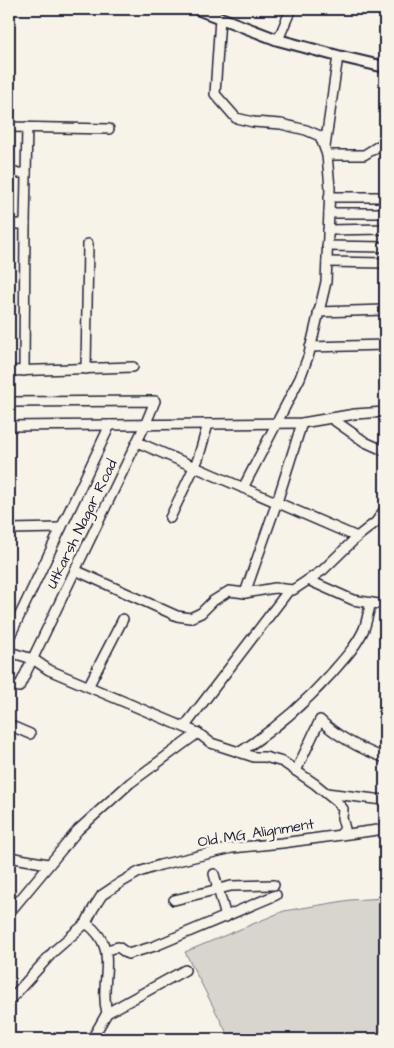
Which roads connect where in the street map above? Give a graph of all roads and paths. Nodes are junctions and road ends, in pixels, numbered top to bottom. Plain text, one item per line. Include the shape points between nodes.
1 (197, 9) edge
2 (291, 9) edge
3 (220, 18) junction
4 (278, 40) junction
5 (338, 56) junction
6 (385, 67) edge
7 (9, 127) edge
8 (27, 127) junction
9 (109, 129) dead end
10 (385, 142) edge
11 (326, 152) junction
12 (9, 173) edge
13 (26, 173) junction
14 (329, 197) junction
15 (385, 197) edge
16 (329, 213) junction
17 (385, 213) edge
18 (9, 224) edge
19 (25, 224) junction
20 (385, 229) edge
21 (328, 230) junction
22 (88, 244) dead end
23 (327, 246) junction
24 (385, 247) edge
25 (327, 262) junction
26 (385, 263) edge
27 (385, 310) edge
28 (318, 312) junction
29 (385, 345) edge
30 (310, 347) junction
31 (134, 367) dead end
32 (86, 369) junction
33 (9, 371) edge
34 (24, 371) junction
35 (9, 402) edge
36 (385, 412) edge
37 (331, 418) junction
38 (276, 423) junction
39 (302, 423) junction
40 (208, 424) junction
41 (110, 425) junction
42 (146, 425) junction
43 (9, 426) edge
44 (137, 442) junction
45 (385, 452) edge
46 (194, 467) junction
47 (243, 488) junction
48 (277, 502) junction
49 (385, 509) edge
50 (170, 518) dead end
51 (61, 528) junction
52 (9, 529) edge
53 (357, 537) junction
54 (75, 570) junction
55 (308, 580) junction
56 (289, 590) junction
57 (245, 593) junction
58 (370, 603) junction
59 (385, 605) edge
60 (123, 619) dead end
61 (9, 638) edge
62 (9, 652) edge
63 (33, 659) junction
64 (9, 684) edge
65 (88, 685) junction
66 (9, 724) edge
67 (184, 726) junction
68 (198, 732) junction
69 (30, 734) dead end
70 (240, 752) junction
71 (385, 758) edge
72 (296, 771) junction
73 (326, 793) junction
74 (385, 799) edge
75 (385, 829) edge
76 (340, 835) junction
77 (9, 857) edge
78 (48, 864) junction
79 (214, 874) dead end
80 (274, 885) dead end
81 (218, 889) junction
82 (276, 895) dead end
83 (174, 900) dead end
84 (9, 913) edge
85 (226, 917) junction
86 (86, 923) junction
87 (106, 950) junction
88 (184, 970) dead end
89 (9, 1001) edge
90 (107, 1013) junction
91 (92, 1039) edge

1 - 3 street
2 - 4 street
3 - 4 street
3 - 11 street via 214,94 236,118 281,124 320,136
4 - 5 street
5 - 6 street
5 - 11 street
7 - 8 street
8 - 9 street
8 - 13 street
10 - 11 street via 364,155
11 - 14 street
12 - 13 street
13 - 19 street
14 - 15 street
14 - 16 street
16 - 17 street
16 - 21 street
18 - 19 street
19 - 34 street
20 - 21 street
21 - 23 street
22 - 32 street
23 - 24 street
23 - 25 street
25 - 26 street
25 - 28 street via 326,282
27 - 28 street
28 - 30 street
29 - 30 street
30 - 38 street via 300,378
31 - 32 street
32 - 34 street
33 - 34 street
35 - 42 street, Utkarsh Nagar Road via 155,401
36 - 37 street
37 - 39 street
37 - 45 street
38 - 39 street
38 - 40 street
38 - 47 street
39 - 48 street
40 - 42 street
40 - 46 street
41 - 42 street
41 - 43 street
41 - 51 street
42 - 44 street, Utkarsh Nagar Road
44 - 46 street
44 - 54 street, Utkarsh Nagar Road
46 - 47 street
46 - 50 street
47 - 48 street
48 - 53 street
48 - 57 street
49 - 53 street via 376,522
51 - 52 street
51 - 61 street
53 - 55 street
54 - 57 street via 177,616 190,618 229,592
54 - 63 street, Utkarsh Nagar Road
55 - 56 street
55 - 58 street via 353,600
56 - 57 street via 275,588
56 - 67 street
58 - 59 street
58 - 70 street via 364,629 341,663 307,700
60 - 65 street
62 - 63 street
63 - 64 street, Utkarsh Nagar Road via 20,687
63 - 65 street via 50,670
65 - 67 street
66 - 69 street
67 - 68 street
68 - 70 street via 211,743
68 - 78 street via 124,789 78,830
70 - 72 street via 277,761
71 - 72 street via 360,748 320,720
72 - 73 street
73 - 74 street
73 - 76 street via 343,809 345,829
75 - 76 street, Old MG Alignment
76 - 86 street, Old MG Alignment via 232,848 139,872 102,895
77 - 78 street
78 - 84 street
79 - 81 street
80 - 81 street
81 - 83 street
81 - 85 street
82 - 85 street
85 - 87 street via 128,954 118,947
86 - 87 street via 94,928
86 - 89 street, Old MG Alignment via 54,951
87 - 90 street via 103,992
88 - 90 street
90 - 91 street

